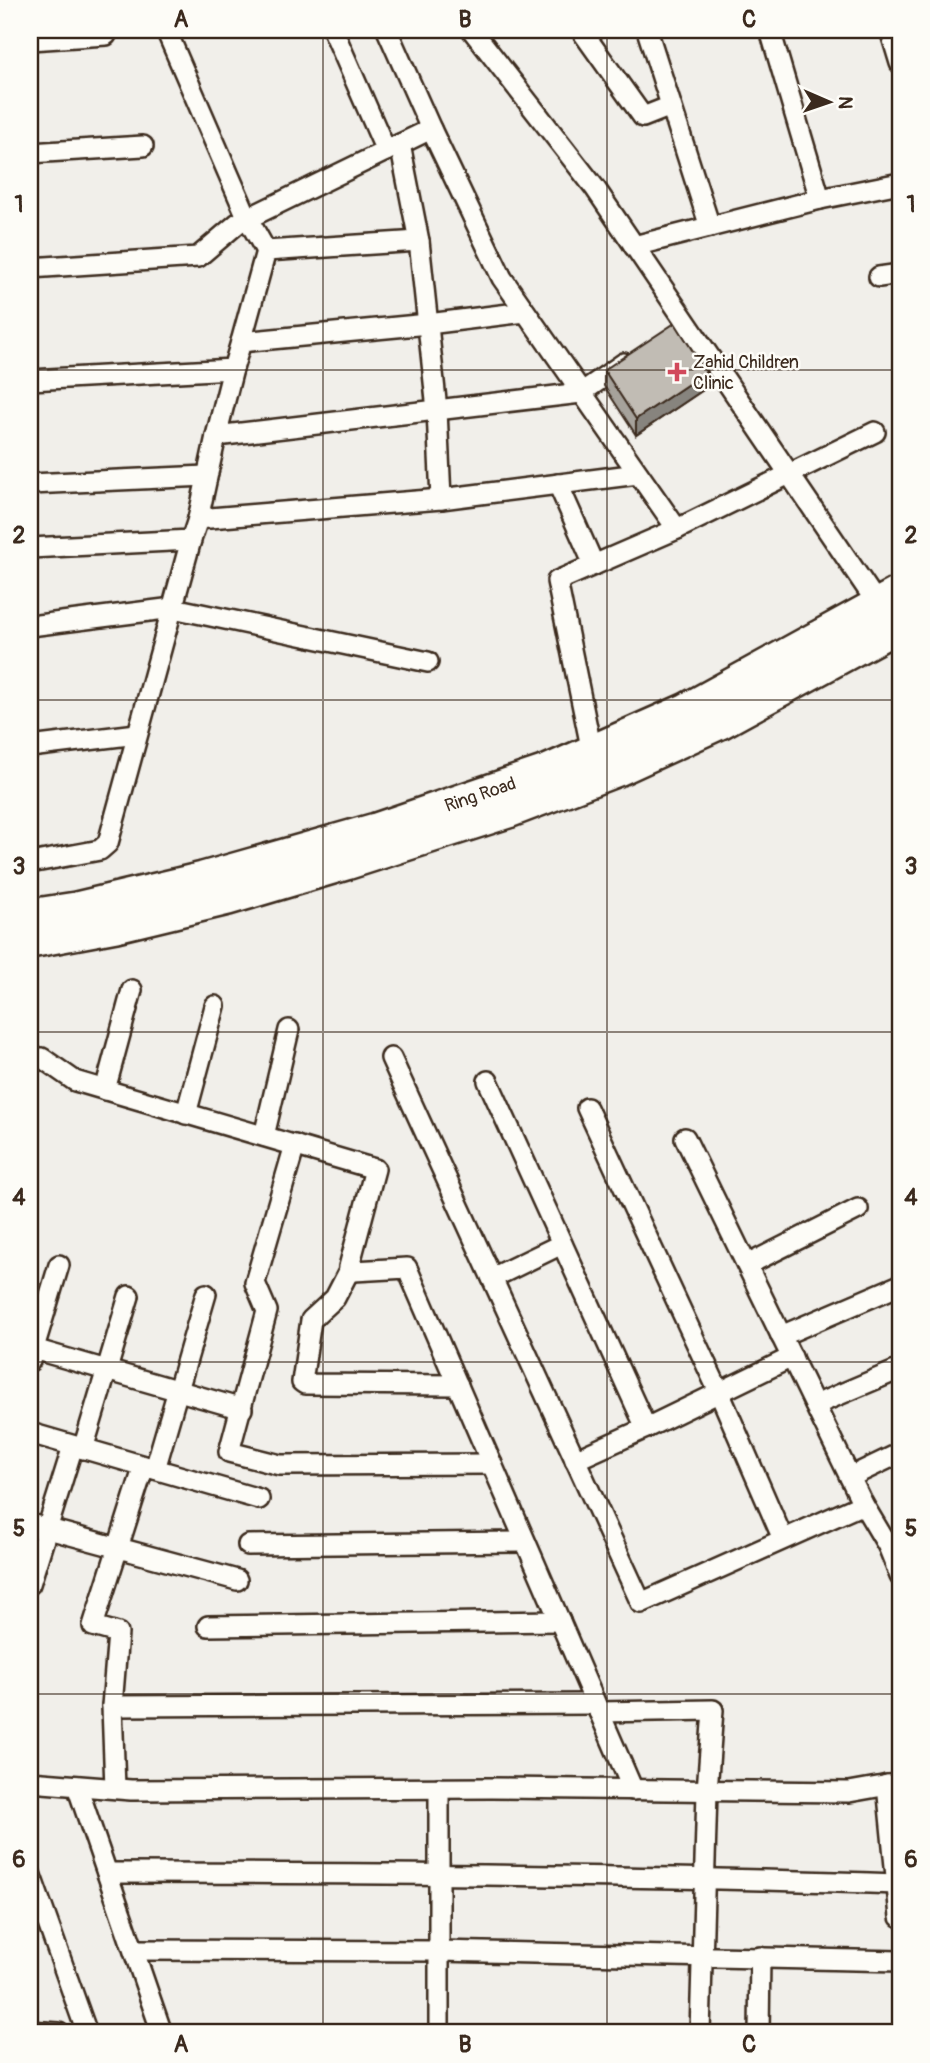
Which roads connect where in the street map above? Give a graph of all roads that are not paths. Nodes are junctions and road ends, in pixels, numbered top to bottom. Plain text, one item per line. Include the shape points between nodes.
1 (166, 30) edge
2 (333, 30) edge
3 (387, 30) edge
4 (472, 30) edge
5 (581, 30) edge
6 (647, 30) edge
7 (770, 30) edge
8 (891, 30) edge
9 (106, 35) dead end
10 (30, 40) edge
11 (900, 63) edge
12 (671, 106) junction
13 (431, 129) junction
14 (143, 146) dead end
15 (393, 148) junction
16 (30, 153) edge
17 (900, 183) edge
18 (820, 199) junction
19 (247, 219) junction
20 (710, 227) junction
21 (419, 242) junction
22 (634, 246) junction
23 (266, 251) junction
24 (30, 268) edge
25 (900, 274) edge
26 (879, 277) dead end
27 (525, 312) junction
28 (428, 324) junction
29 (241, 342) junction
30 (644, 349) edge
31 (233, 369) junction
32 (30, 380) edge
33 (582, 393) junction
34 (437, 410) junction
35 (875, 432) dead end
36 (216, 436) junction
37 (638, 474) junction
38 (790, 475) junction
39 (206, 476) junction
40 (30, 484) edge
41 (558, 484) junction
42 (441, 499) junction
43 (198, 519) junction
44 (677, 529) junction
45 (191, 540) junction
46 (30, 548) edge
47 (594, 565) junction
48 (173, 608) junction
49 (894, 617) edge
50 (30, 626) edge
51 (428, 662) dead end
52 (137, 734) junction
53 (30, 747) edge
54 (592, 752) junction
55 (30, 863) edge
56 (30, 916) edge
57 (30, 941) edge
58 (132, 990) dead end
59 (215, 1006) dead end
60 (289, 1030) dead end
61 (391, 1058) dead end
62 (30, 1059) edge
63 (488, 1081) dead end
64 (105, 1090) junction
65 (587, 1108) dead end
66 (186, 1114) junction
67 (264, 1136) junction
68 (685, 1138) dead end
69 (295, 1145) junction
70 (858, 1209) dead end
71 (562, 1244) junction
72 (59, 1265) dead end
73 (747, 1265) junction
74 (350, 1269) junction
75 (492, 1278) junction
76 (900, 1285) edge
77 (206, 1294) dead end
78 (129, 1296) dead end
79 (782, 1336) junction
80 (31, 1353) edge
81 (792, 1357) junction
82 (900, 1369) edge
83 (107, 1371) junction
84 (457, 1385) junction
85 (178, 1390) junction
86 (719, 1392) junction
87 (815, 1405) junction
88 (242, 1409) junction
89 (646, 1428) junction
90 (30, 1433) edge
91 (78, 1447) junction
92 (900, 1453) edge
93 (575, 1460) junction
94 (492, 1464) junction
95 (149, 1467) junction
96 (850, 1477) junction
97 (259, 1499) dead end
98 (863, 1504) junction
99 (38, 1527) edge
100 (783, 1539) junction
101 (525, 1542) junction
102 (894, 1543) edge
103 (248, 1545) dead end
104 (118, 1548) junction
105 (900, 1576) edge
106 (237, 1580) dead end
107 (30, 1584) edge
108 (560, 1621) junction
109 (208, 1626) dead end
110 (112, 1706) junction
111 (597, 1708) junction
112 (30, 1782) edge
113 (894, 1784) edge
114 (78, 1786) junction
115 (116, 1788) junction
116 (439, 1788) junction
117 (633, 1790) junction
118 (707, 1791) junction
119 (30, 1873) edge
120 (107, 1873) junction
121 (438, 1873) junction
122 (704, 1878) junction
123 (897, 1884) junction
124 (900, 1917) edge
125 (134, 1950) junction
126 (438, 1951) junction
127 (702, 1956) junction
128 (760, 1957) junction
129 (900, 1961) edge
130 (30, 2031) edge
131 (59, 2033) edge
132 (87, 2033) edge
133 (162, 2033) edge
134 (439, 2033) edge
135 (700, 2033) edge
136 (759, 2033) edge

1 - 19 street
2 - 15 street
3 - 13 street
4 - 22 street via 596,188
5 - 12 street via 643,117
6 - 12 street
7 - 18 street
8 - 11 street
9 - 10 street
12 - 20 street
13 - 15 street
13 - 27 street via 502,278
14 - 16 street
15 - 19 street
15 - 21 street
17 - 18 street
18 - 20 street
19 - 23 street
19 - 24 street via 198,257
20 - 22 street
21 - 23 street
21 - 28 street
22 - 38 street via 680,324
23 - 29 street
25 - 26 street
27 - 28 street
27 - 33 street
28 - 29 street
28 - 34 street
29 - 31 street
30 - 33 street
31 - 32 street
31 - 36 street
33 - 34 street
33 - 37 street
34 - 36 street
34 - 42 street
35 - 38 street
36 - 39 street
37 - 41 street
37 - 44 street
38 - 44 street
38 - 49 street
39 - 40 street
39 - 43 street
41 - 42 street
41 - 47 street
42 - 43 street
43 - 45 street
44 - 47 street
45 - 46 street
45 - 48 street
47 - 54 street via 557,581
48 - 50 street
48 - 51 street
48 - 52 street
49 - 54 highway, Ring Road
49 - 57 highway, Ring Road via 720,722 620,768 508,811 228,898
52 - 53 street
52 - 55 street via 106,846
54 - 56 highway, Ring Road via 376,830 203,879
58 - 64 street
59 - 66 street
60 - 67 street
61 - 75 street
62 - 64 street via 42,1058 75,1081
63 - 71 street
64 - 66 street
65 - 86 street
66 - 67 street
67 - 69 street
68 - 73 street
69 - 74 street via 375,1169
69 - 88 street via 256,1279 267,1311
70 - 73 street
71 - 75 street
71 - 89 street
72 - 80 street
73 - 79 street
74 - 84 street via 407,1268
74 - 84 street via 335,1298 311,1320 302,1382
75 - 93 street
76 - 79 street
77 - 85 street
78 - 83 street
79 - 81 street
80 - 83 street
81 - 86 street
81 - 87 street
82 - 87 street
83 - 85 street
83 - 91 street
84 - 94 street
85 - 88 street
85 - 95 street
86 - 89 street
86 - 100 street
87 - 96 street
88 - 94 street via 229,1452 279,1465
89 - 93 street
90 - 91 street
91 - 95 street
91 - 99 street
92 - 96 street
93 - 100 street via 641,1603
94 - 101 street
95 - 97 street
95 - 104 street
96 - 98 street
98 - 100 street
98 - 102 street
99 - 104 street
99 - 107 street
101 - 103 street
101 - 108 street
102 - 105 street
104 - 106 street
104 - 110 street via 93,1626 118,1633
108 - 109 street
108 - 111 street
110 - 111 street
110 - 115 street
111 - 117 street
111 - 118 street via 713,1710
112 - 114 street
113 - 118 street via 849,1792
113 - 123 street
114 - 115 street
114 - 120 street
115 - 116 street
116 - 117 street
116 - 121 street
117 - 118 street
118 - 122 street
119 - 132 street
120 - 121 street
120 - 125 street
121 - 122 street
121 - 126 street
122 - 123 street
122 - 127 street
123 - 124 street
125 - 126 street
125 - 133 street
126 - 127 street
126 - 134 street
127 - 128 street
127 - 135 street
128 - 129 street
128 - 136 street
130 - 131 street

